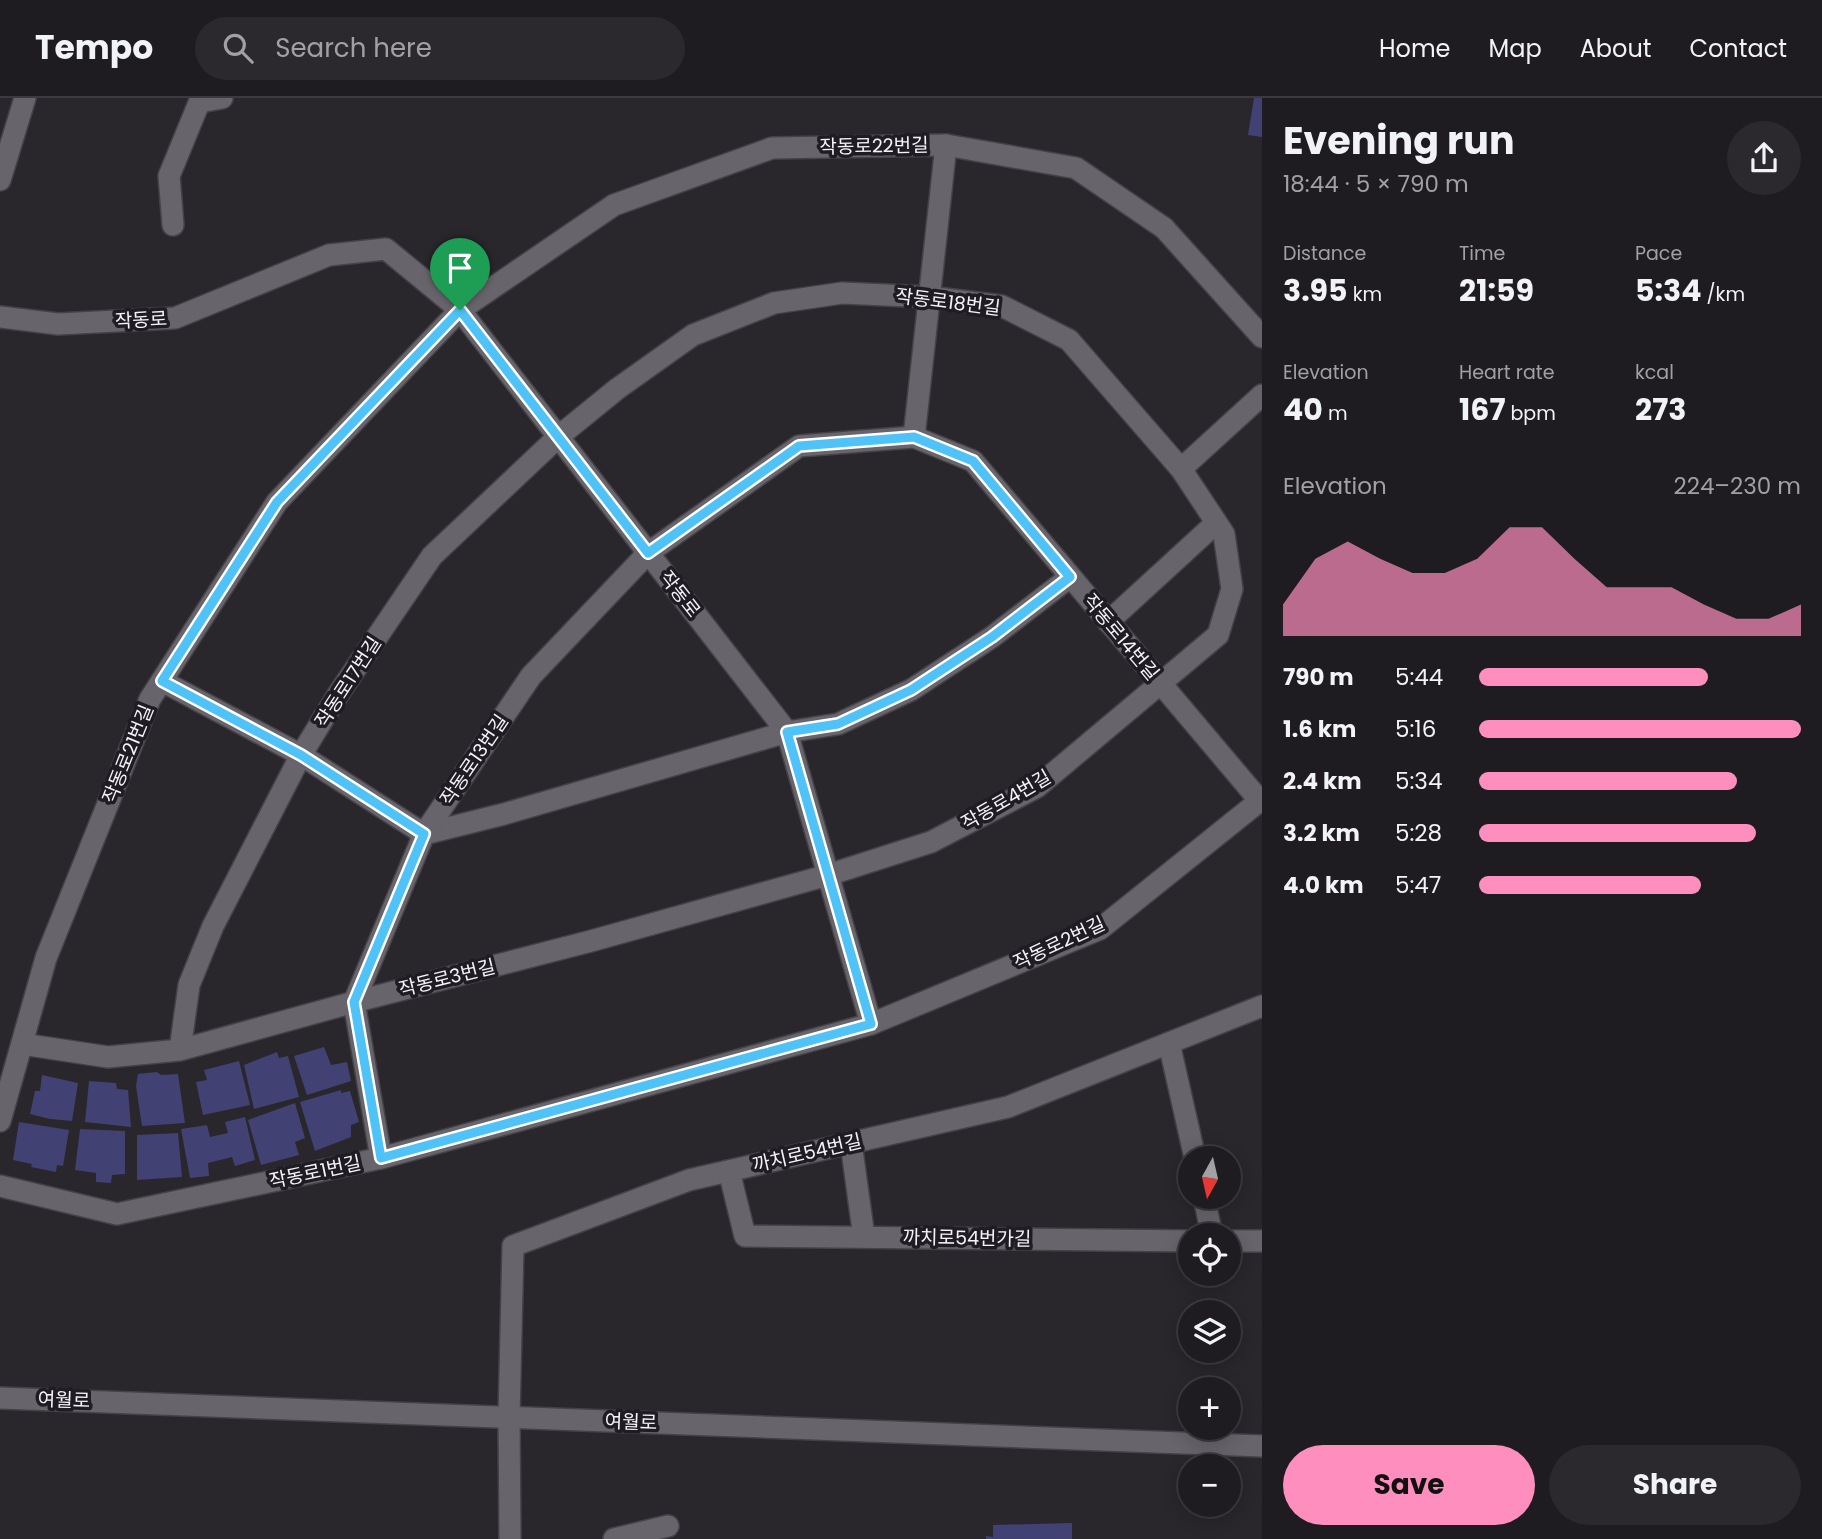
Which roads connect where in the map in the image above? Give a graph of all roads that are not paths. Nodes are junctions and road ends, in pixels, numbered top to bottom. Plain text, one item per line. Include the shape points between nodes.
1 (25, 98) edge
2 (222, 98) edge
3 (200, 100) edge
4 (946, 145) junction
5 (0, 180) edge
6 (173, 225) dead end
7 (929, 297) junction
8 (460, 310) junction
9 (0, 317) edge
10 (1262, 337) edge
11 (1262, 395) edge
12 (558, 437) junction
13 (914, 437) junction
14 (1181, 469) junction
15 (1216, 523) junction
16 (648, 553) junction
17 (1070, 577) junction
18 (1108, 622) junction
19 (162, 681) junction
20 (1161, 684) junction
21 (787, 732) junction
22 (301, 755) junction
23 (1261, 800) edge
24 (424, 834) junction
25 (828, 875) junction
26 (354, 1002) junction
27 (1262, 1006) edge
28 (871, 1024) junction
29 (1169, 1043) junction
30 (22, 1044) junction
31 (180, 1050) junction
32 (0, 1121) edge
33 (851, 1143) junction
34 (1192, 1146) edge
35 (381, 1158) junction
36 (729, 1171) junction
37 (0, 1186) edge
38 (864, 1237) junction
39 (1178, 1241) edge
40 (1241, 1241) edge
41 (1262, 1241) edge
42 (0, 1398) edge
43 (509, 1417) junction
44 (1262, 1446) edge
45 (668, 1526) dead end
46 (510, 1539) edge
47 (614, 1539) edge

1 - 5 street
2 - 3 street
3 - 6 street via 169,176
4 - 7 street
4 - 8 street, 작동로22번길 via 772,148 614,205
4 - 10 street, 작동로22번길 via 1076,168 1164,228
7 - 12 street, 작동로18번길 via 842,293 774,303 693,335
7 - 13 street
7 - 14 street, 작동로18번길 via 1002,306 1069,340
8 - 9 street, 작동로 via 387,249 329,255 175,318 58,324
8 - 12 street, 작동로
8 - 19 street, 작동로21번길 via 277,502
11 - 14 street
12 - 16 street, 작동로
12 - 22 street, 작동로17번길 via 432,556
13 - 16 street, 작동로14번길 via 799,446
13 - 17 street, 작동로14번길 via 973,461
14 - 15 street, 작동로18번길
15 - 18 street
15 - 20 street, 작동로18번길 via 1224,534 1232,589 1218,635
16 - 21 street, 작동로
16 - 24 street, 작동로13번길 via 531,676
17 - 18 street, 작동로14번길
17 - 21 street via 992,637 911,690 838,724
18 - 20 street, 작동로14번길
19 - 22 street
19 - 30 street, 작동로21번길 via 150,699 46,958
20 - 23 street, 작동로14번길
20 - 25 street, 작동로4번길 via 1037,787 931,842
21 - 24 street
21 - 25 street, 작동로
22 - 24 street
22 - 31 street, 작동로17번길 via 208,938 189,985
23 - 28 street, 작동로2번길 via 1100,929
24 - 26 street, 작동로13번길
25 - 26 street, 작동로3번길
25 - 28 street, 작동로
26 - 31 street, 작동로3번길
26 - 35 street
27 - 29 street, 까치로54번길
28 - 35 street, 작동로1번길
29 - 33 street, 까치로54번길 via 1008,1107
29 - 34 street
30 - 31 street, 작동로3번길 via 108,1057
30 - 32 street, 작동로21번길
33 - 36 street, 까치로54번길
33 - 38 street
35 - 37 street, 작동로1번길 via 117,1214
36 - 38 street, 까치로54번가길 via 745,1236
36 - 43 street, 까치로54번길 via 689,1180 513,1246
38 - 39 street, 까치로54번가길
40 - 41 street
42 - 43 street, 여월로
43 - 44 street, 여월로
43 - 46 street
45 - 47 street

